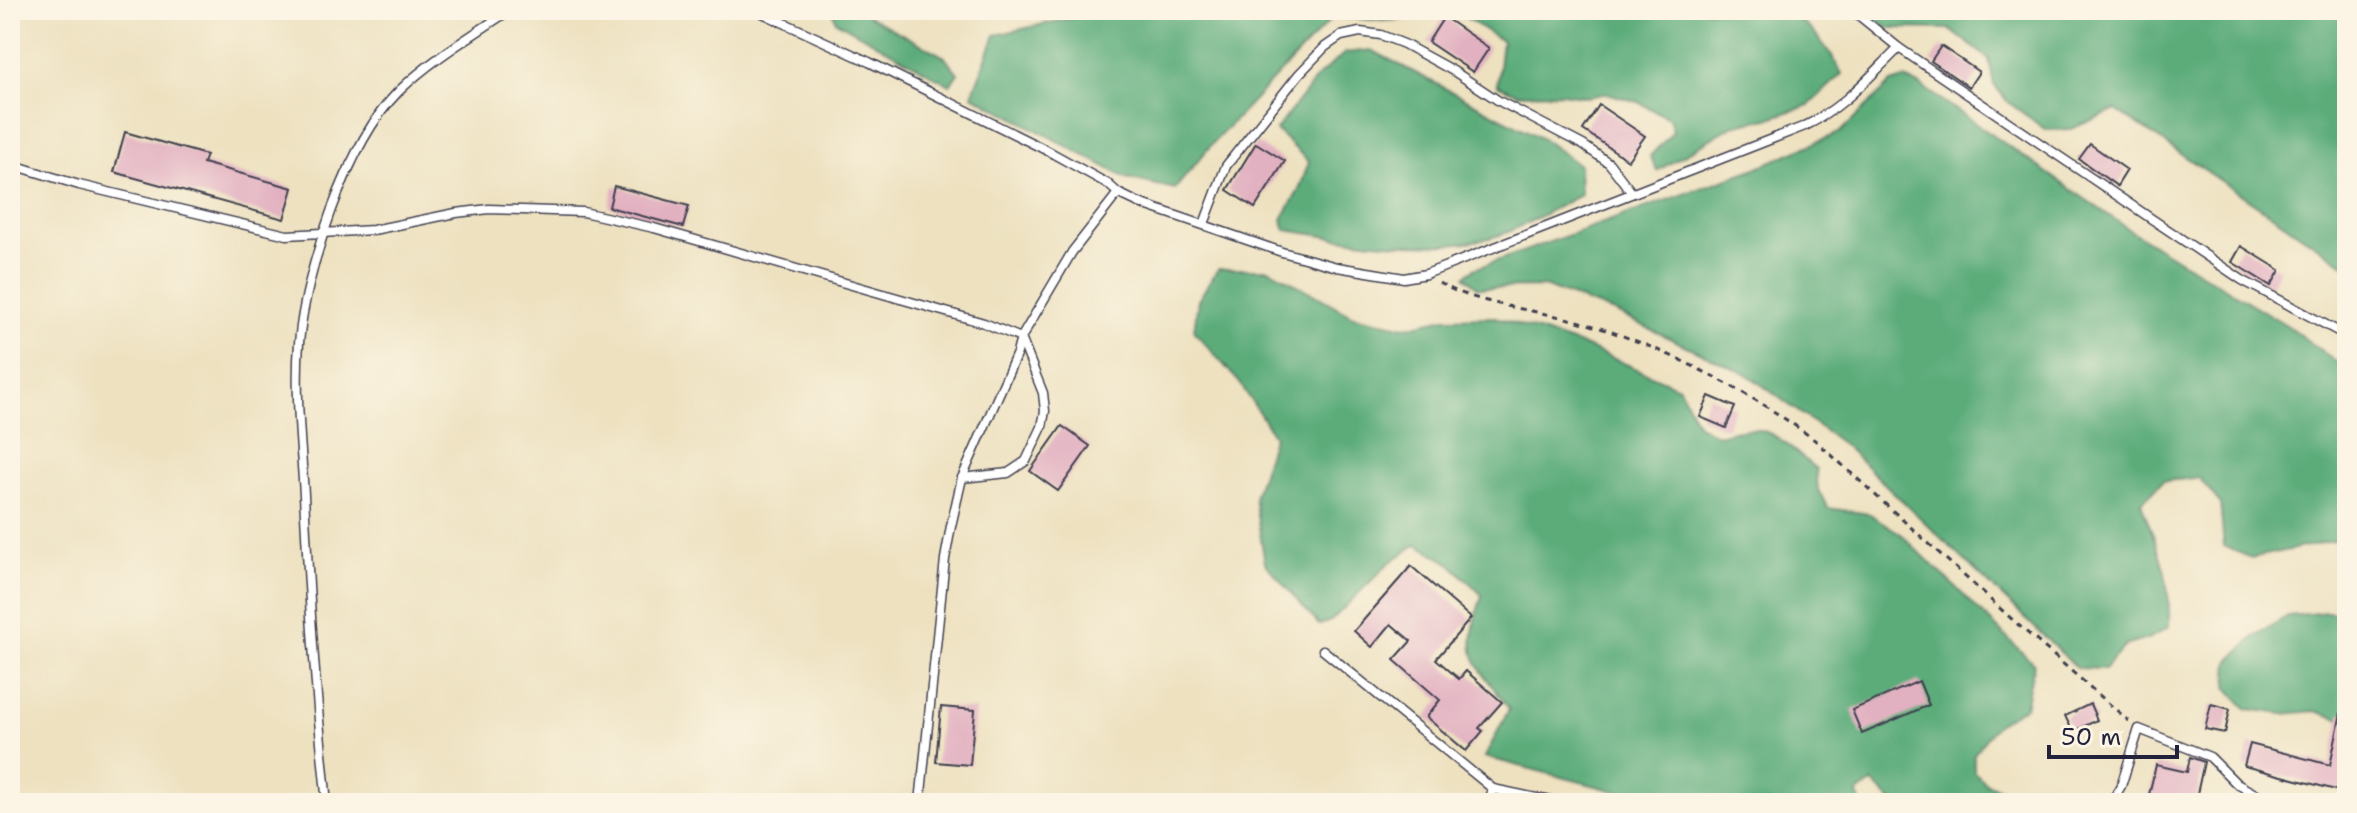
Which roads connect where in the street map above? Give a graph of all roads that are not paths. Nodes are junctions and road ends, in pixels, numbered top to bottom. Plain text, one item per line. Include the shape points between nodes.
1 (510, 10) edge
2 (756, 10) edge
3 (1852, 10) edge
4 (1899, 48) junction
5 (10, 164) edge
6 (1118, 193) junction
7 (1632, 193) junction
8 (1204, 224) junction
9 (324, 233) junction
10 (2347, 336) edge
11 (1021, 338) junction
12 (962, 478) junction
13 (1323, 650) dead end
14 (1493, 789) junction
15 (327, 803) edge
16 (920, 803) edge
17 (1488, 803) edge
18 (1561, 803) edge
19 (2111, 803) edge
20 (2272, 803) edge

1 - 9 lane via 398,92 361,145
2 - 6 lane via 1036,145
3 - 4 lane
4 - 7 lane via 1827,115
4 - 10 lane via 2242,280
5 - 9 lane via 245,226 287,235
6 - 8 lane
6 - 11 lane via 1072,252
7 - 8 lane via 1404,278 1337,267
7 - 8 lane via 1609,163 1583,145 1404,44 1360,32 1325,47 1299,74 1226,166
9 - 11 lane via 373,230 489,209 583,212 670,232
9 - 15 lane via 299,343 299,386
11 - 12 lane
11 - 12 lane via 1043,393 1042,427 1026,461 1008,473
12 - 16 lane via 945,559
13 - 14 lane
14 - 17 lane
14 - 18 lane
19 - 20 lane via 2139,729 2210,757 2237,784

